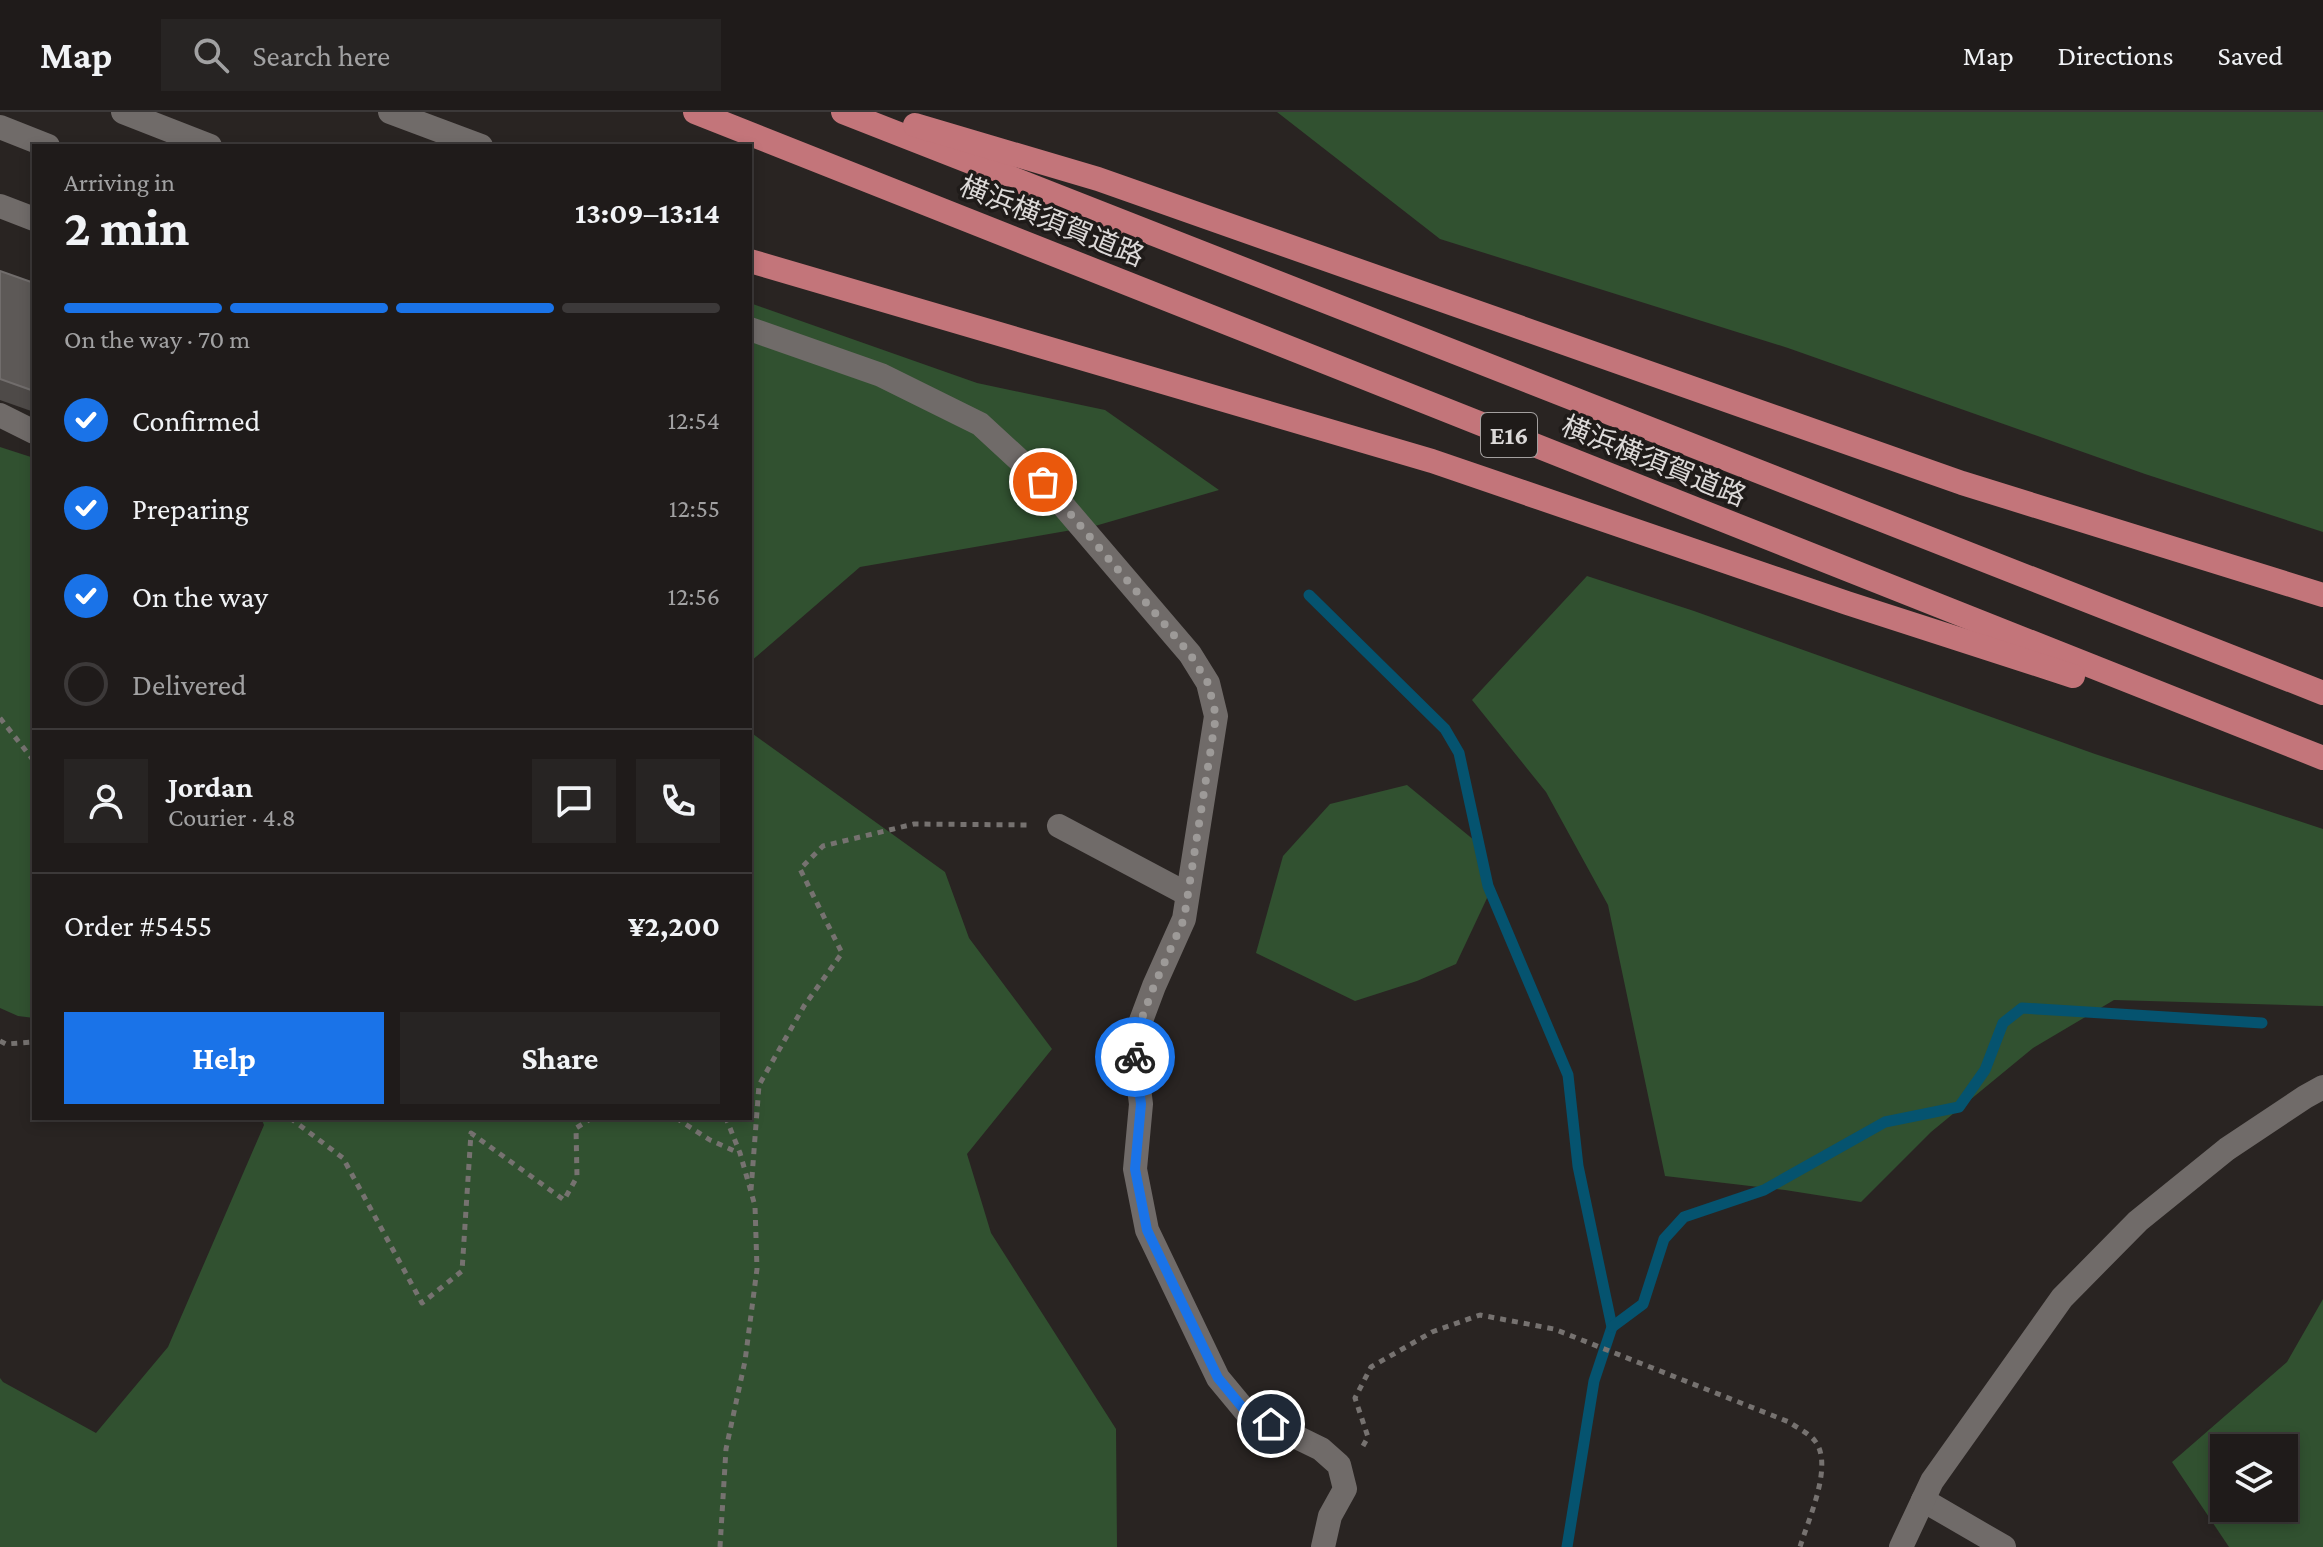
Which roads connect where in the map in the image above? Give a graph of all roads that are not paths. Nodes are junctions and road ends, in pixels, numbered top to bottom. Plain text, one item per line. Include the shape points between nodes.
1 (123, 112) edge
2 (390, 112) edge
3 (695, 112) edge
4 (843, 112) edge
5 (871, 112) edge
6 (0, 127) edge
7 (43, 144) edge
8 (205, 144) edge
9 (476, 144) edge
10 (0, 206) edge
11 (32, 218) edge
12 (752, 262) edge
13 (752, 330) edge
14 (0, 415) edge
15 (32, 431) edge
16 (2323, 595) edge
17 (2323, 693) edge
18 (2278, 741) junction
19 (2323, 758) edge
20 (1059, 826) road end
21 (1187, 894) junction
22 (2323, 1087) edge
23 (1923, 1500) junction
24 (1323, 1547) edge
25 (1901, 1547) edge
26 (2004, 1547) edge

1 - 8 street
2 - 9 street
3 - 18 highway, 横浜横須賀道路 / E16
4 - 17 highway, 横浜横須賀道路 / E16
5 - 16 highway via 1098,179 1962,483
6 - 7 street
10 - 11 street
12 - 18 highway via 1432,461 1847,603
13 - 21 street via 881,375 980,424 1043,482 1190,654 1208,683 1216,716
14 - 15 street
18 - 19 highway, 横浜横須賀道路 / E16
20 - 21 street
21 - 24 street via 1184,919 1133,1042 1141,1104 1135,1169 1147,1230 1218,1378 1247,1413 1321,1449 1339,1465 1345,1489 1330,1516
22 - 23 street via 2216,1158 2138,1221 2062,1298
23 - 25 street
23 - 26 street

